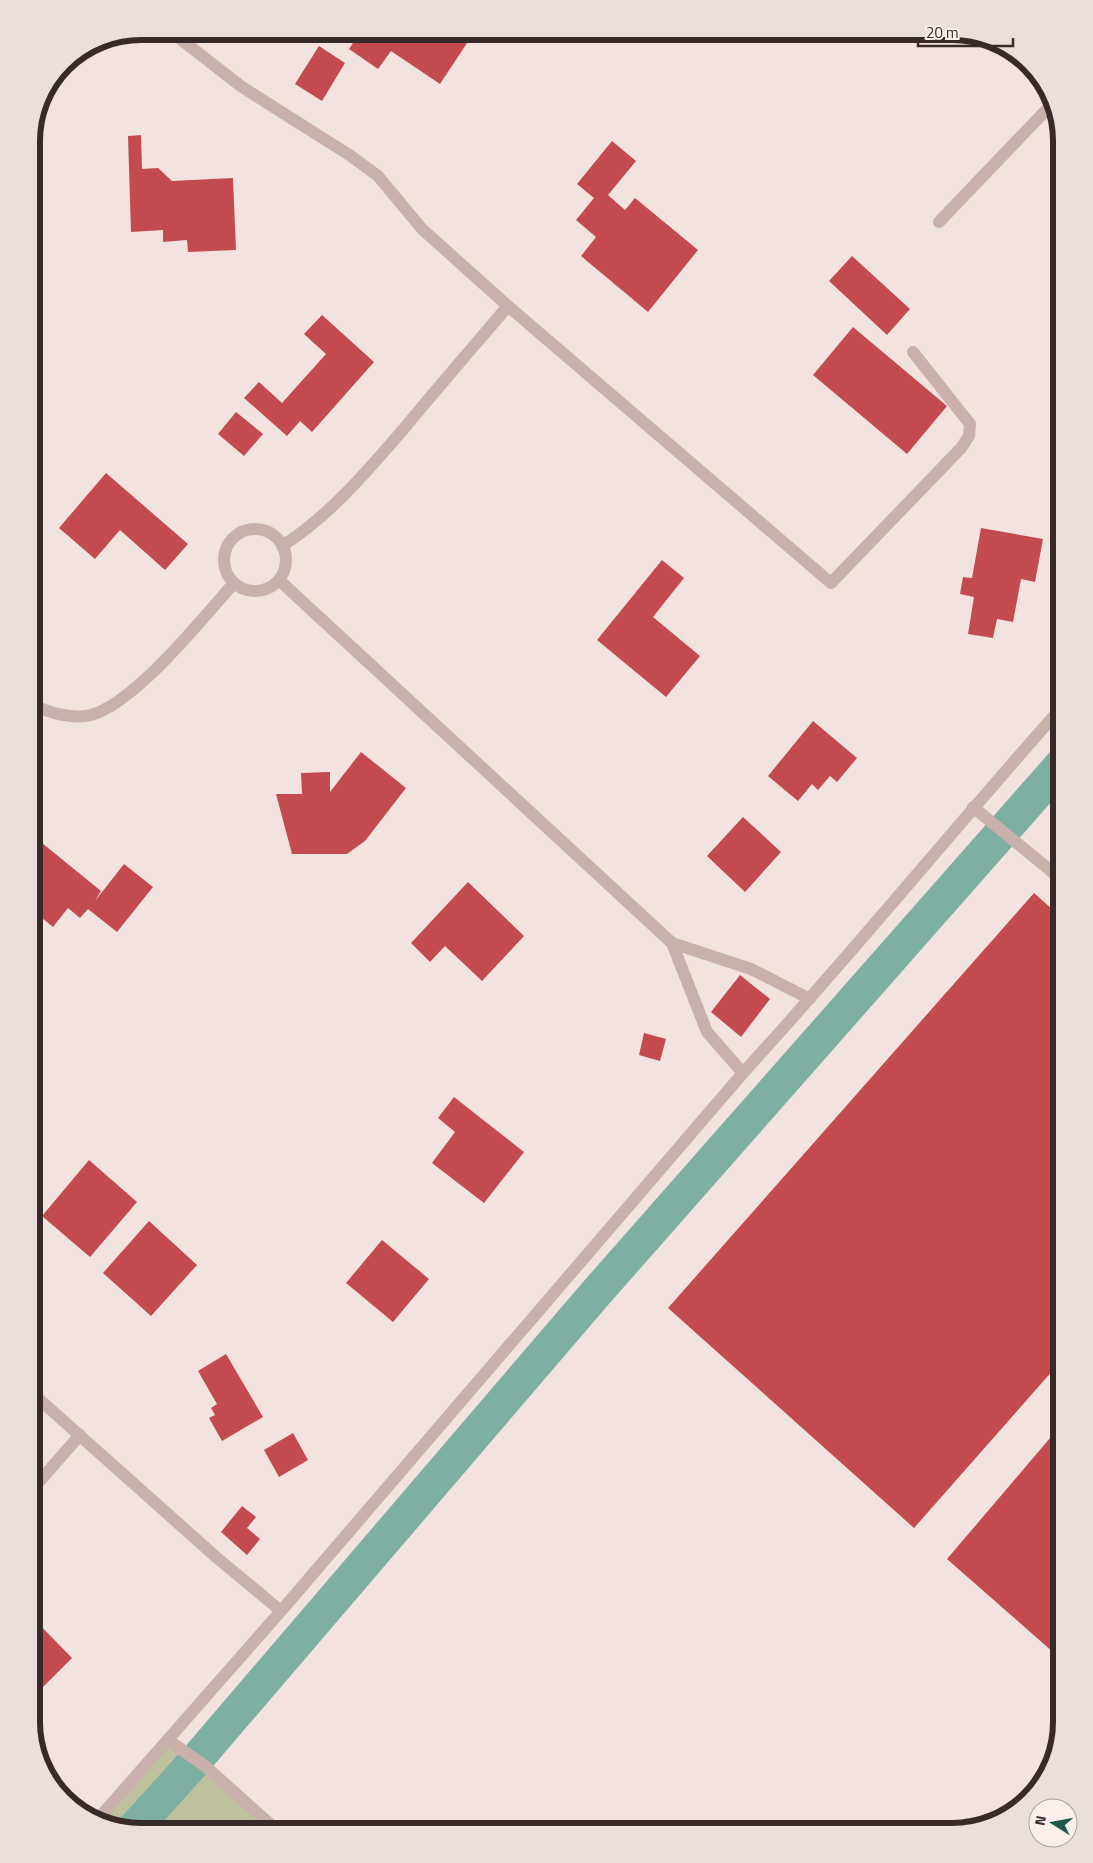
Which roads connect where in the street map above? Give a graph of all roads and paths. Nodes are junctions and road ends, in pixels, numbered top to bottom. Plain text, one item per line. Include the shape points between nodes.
1 (182, 40) edge
2 (1048, 108) edge
3 (939, 222) dead end
4 (508, 306) junction
5 (913, 352) dead end
6 (282, 546) junction
7 (279, 580) junction
8 (234, 583) junction
9 (40, 707) edge
10 (1053, 717) edge
11 (973, 807) junction
12 (1053, 873) edge
13 (672, 943) junction
14 (810, 999) junction
15 (742, 1074) junction
16 (40, 1400) edge
17 (80, 1436) junction
18 (40, 1481) edge
19 (281, 1611) junction
20 (168, 1740) junction
21 (101, 1815) edge
22 (269, 1823) edge

1 - 4 street via 242,87 378,176 422,229
2 - 3 street
4 - 5 street via 832,583 962,448 969,436 970,424
4 - 6 street via 336,504 306,532
6 - 7 street via 286,564
6 - 8 street via 266,531 251,530 237,535 225,554 226,570
7 - 8 street via 265,590 257,591 249,591
7 - 13 street
8 - 9 street via 156,669 114,704 90,716 67,716
10 - 11 street
11 - 12 street
11 - 14 street
13 - 14 street via 751,969
13 - 15 street via 707,1032
14 - 15 street
15 - 19 street
16 - 17 street
17 - 18 street
17 - 19 street
19 - 20 street
20 - 21 street
20 - 22 street via 212,1772

